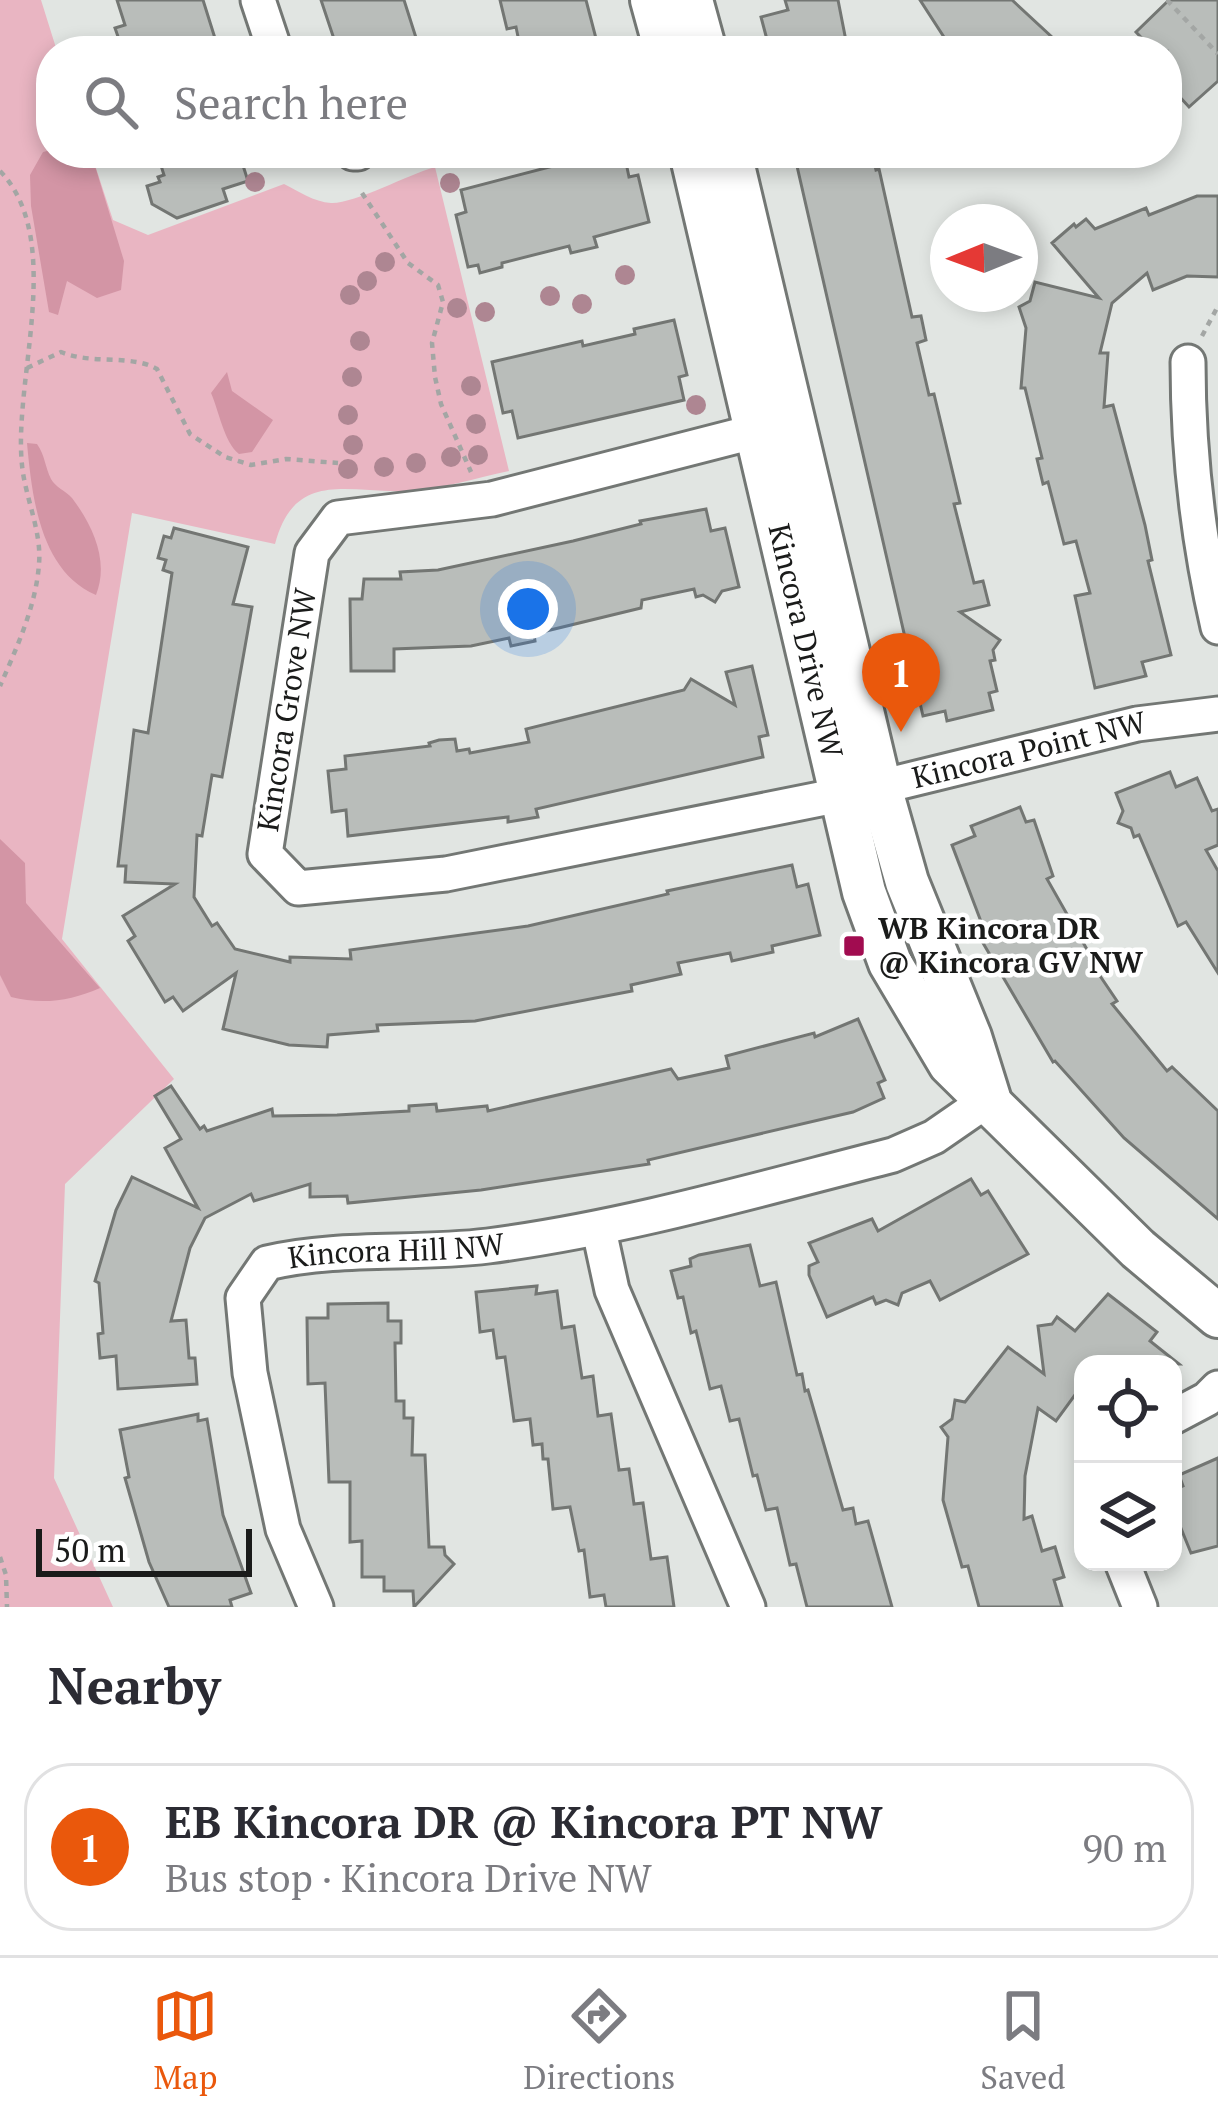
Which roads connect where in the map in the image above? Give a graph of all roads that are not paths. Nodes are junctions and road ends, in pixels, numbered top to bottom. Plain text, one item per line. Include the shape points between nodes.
1 (258, 0) edge
2 (652, 0) edge
3 (691, 0) edge
4 (270, 36) edge
5 (662, 36) edge
6 (701, 36) edge
7 (696, 168) edge
8 (733, 168) edge
9 (1188, 362) dead end
10 (776, 426) junction
11 (1218, 627) edge
12 (1218, 714) edge
13 (860, 790) junction
14 (989, 1099) junction
15 (599, 1230) junction
16 (1218, 1316) edge
17 (1218, 1388) edge
18 (1182, 1412) edge
19 (1126, 1571) edge
20 (316, 1607) edge
21 (748, 1607) edge
22 (1140, 1607) edge

1 - 4 street
2 - 5 street
3 - 6 street
7 - 10 street, Kincora Drive NW
8 - 10 street, Kincora Drive NW
9 - 11 street via 1195,500
10 - 13 street, Kincora Drive NW
10 - 13 street, Kincora Grove NW via 492,499 338,518 312,553 265,854 298,888 446,874
12 - 13 street, Kincora Point NW via 1136,724
13 - 14 street, Kincora Drive NW via 907,882
14 - 15 street, Kincora Hill NW via 893,1155
14 - 16 street, Kincora Drive NW via 1138,1250
15 - 20 street, Kincora Hill NW via 267,1263 243,1298 250,1373 283,1529
15 - 21 street via 613,1290
17 - 18 street
19 - 22 street

